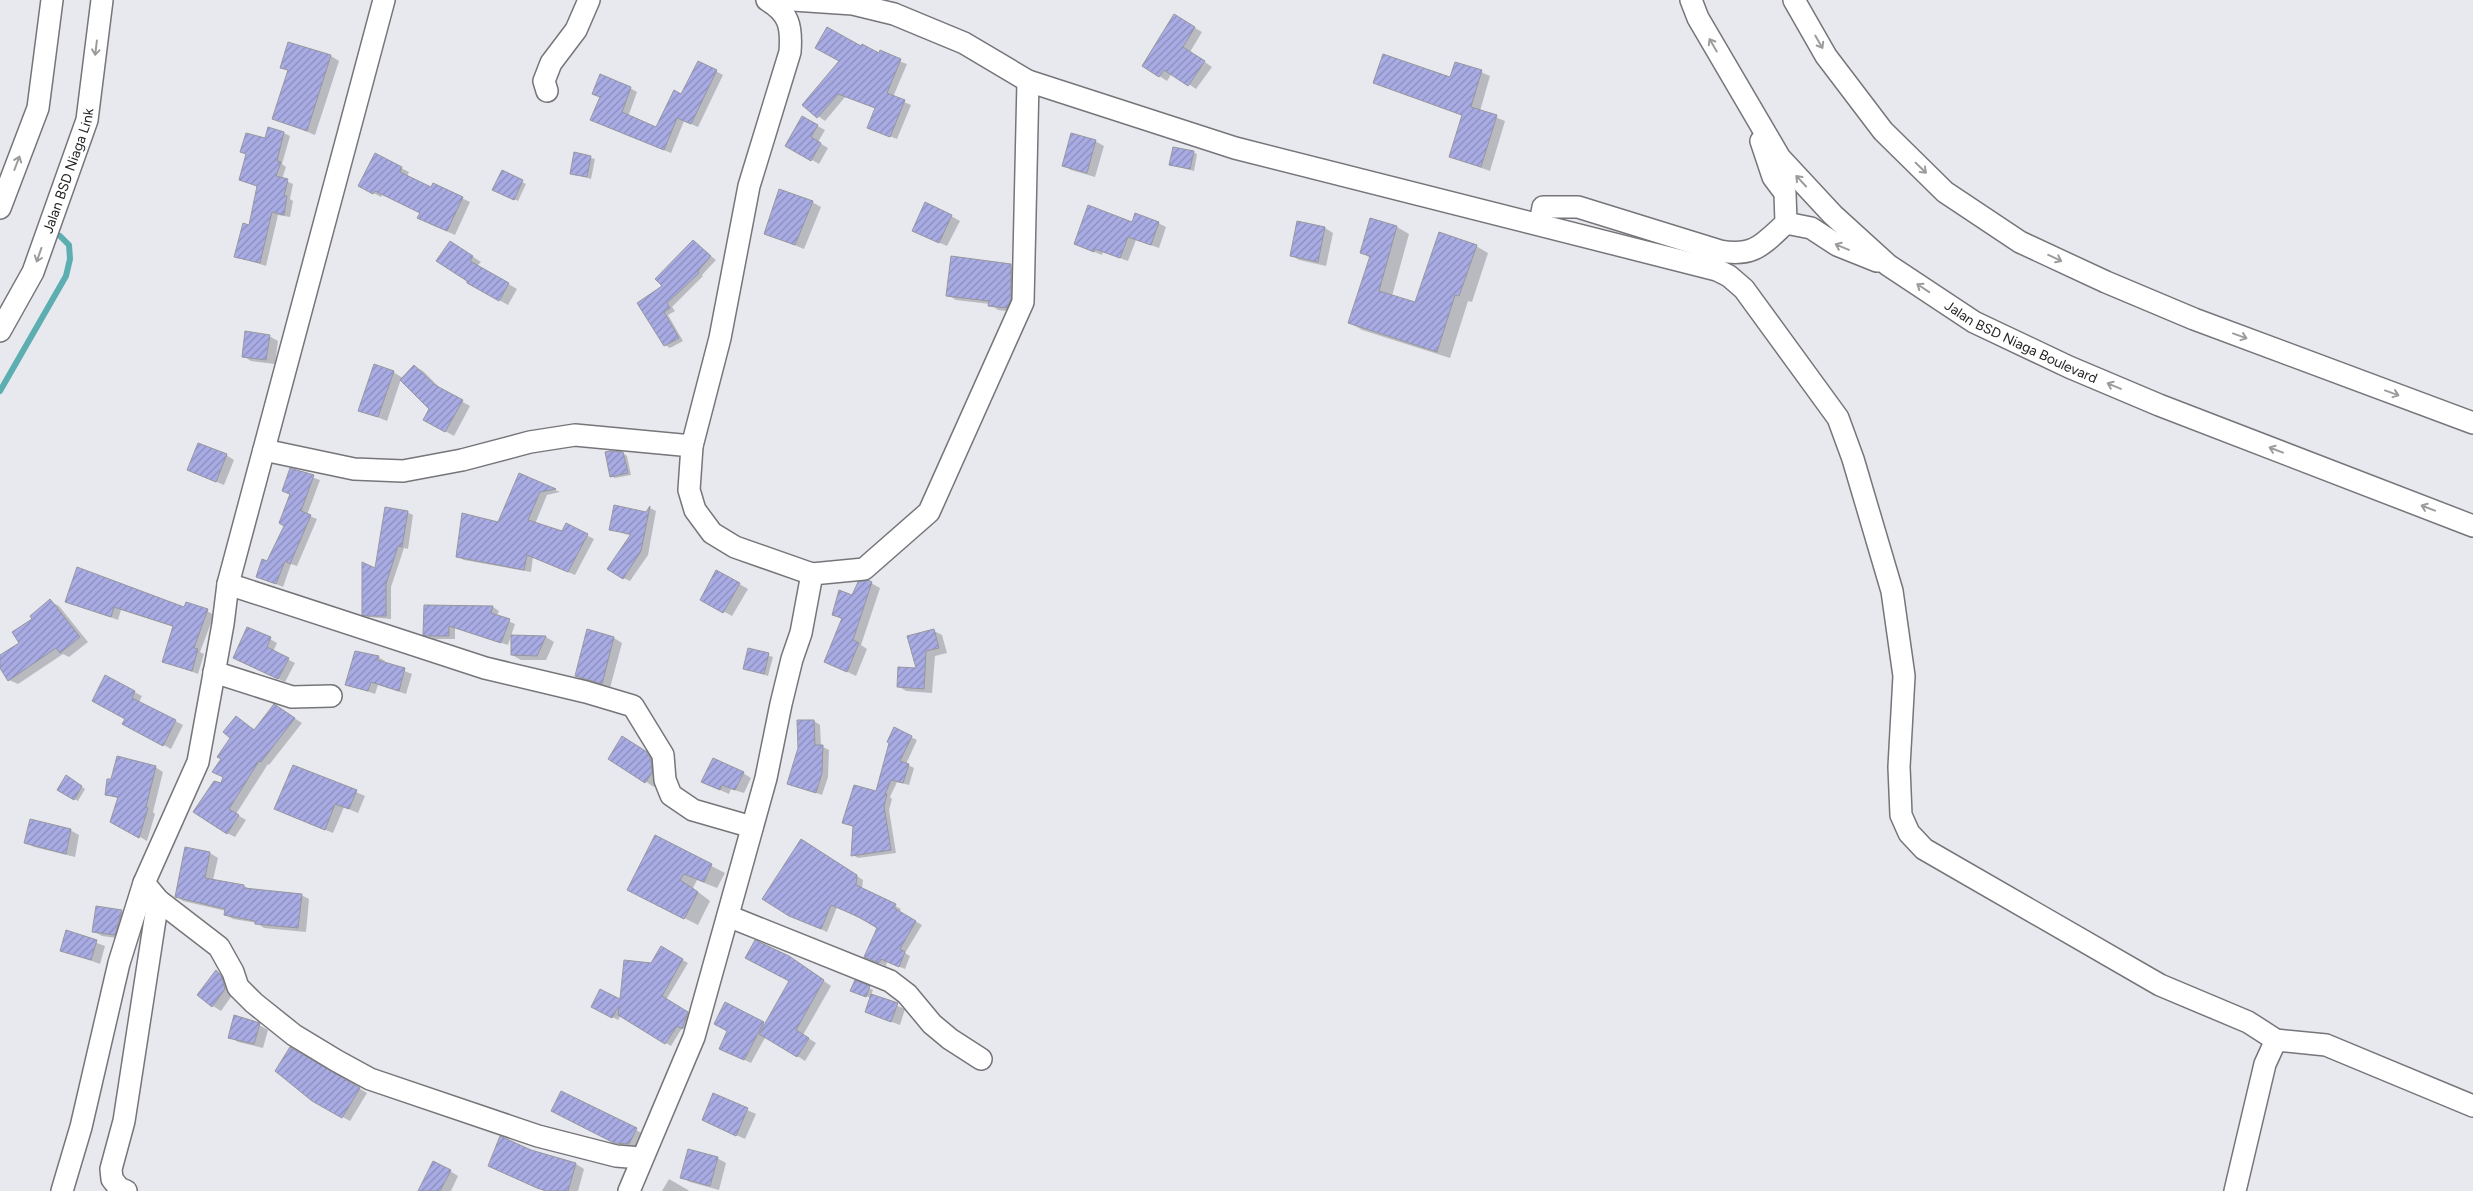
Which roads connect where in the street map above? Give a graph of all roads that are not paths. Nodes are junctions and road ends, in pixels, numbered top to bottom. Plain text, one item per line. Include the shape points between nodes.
1 (52, 0) edge
2 (102, 0) edge
3 (384, 0) edge
4 (589, 0) edge
5 (767, 0) edge
6 (793, 0) edge
7 (1691, 0) edge
8 (1794, 0) edge
9 (1028, 81) junction
10 (547, 91) dead end
11 (1750, 108) junction
12 (0, 208) edge
13 (1540, 224) junction
14 (1786, 224) junction
15 (1888, 264) junction
16 (0, 331) edge
17 (2473, 423) edge
18 (692, 446) junction
19 (264, 450) junction
20 (2473, 526) edge
21 (812, 574) junction
22 (228, 584) junction
23 (214, 672) junction
24 (331, 696) dead end
25 (752, 827) junction
26 (144, 883) junction
27 (158, 900) junction
28 (728, 916) junction
29 (2276, 1040) junction
30 (980, 1059) dead end
31 (2473, 1106) edge
32 (641, 1158) junction
33 (62, 1191) edge
34 (126, 1191) edge
35 (629, 1191) edge
36 (2235, 1191) edge

12 -> 1 street via 38,108
2 -> 16 street, Jalan BSD Niaga Link via 87,120 33,272
3 - 19 street
4 - 10 street via 576,30 551,62 544,81
5 - 18 street via 786,15 792,34 790,52 749,186 720,338
6 - 9 street via 853,4 894,14 964,43
11 -> 7 street, Jalan BSD Niaga Boulevard
8 -> 17 street via 1826,56 1883,131 1945,192 2020,242 2194,319
9 - 13 street via 1235,148
9 - 21 street via 1023,302 929,512 864,569
11 - 14 street via 1772,177 1785,192
15 -> 11 street, Jalan BSD Niaga Boulevard via 1833,215 1780,158
13 - 14 street via 1543,207 1578,207 1738,254 1757,249
13 - 29 street via 1717,270 1729,276 1744,289 1838,418 1856,467 1892,591 1904,676 1899,766 1901,815 1914,839 1940,859 2160,985 2248,1022
15 -> 14 street via 1837,245 1811,228
20 -> 15 street, Jalan BSD Niaga Boulevard via 2069,367 1974,322
18 - 19 street via 575,435 403,471 354,469
18 - 21 street via 689,490 694,510 712,532 735,547
19 - 22 street
21 - 25 street
22 - 23 street
22 - 25 street via 485,668 633,706 663,755 671,795 693,810
23 - 24 street via 292,697
23 - 26 street via 198,762
25 - 28 street
26 - 27 street
26 - 33 street via 119,963 81,1127
27 - 32 street via 219,947 238,987 254,1003 294,1035 370,1079 557,1141 616,1156
27 - 34 street via 124,1122 111,1169 112,1179
28 - 30 street via 890,981 908,994 932,1024
28 - 32 street via 694,1037
29 - 31 street via 2326,1045
29 - 36 street via 2265,1064
32 - 35 street

